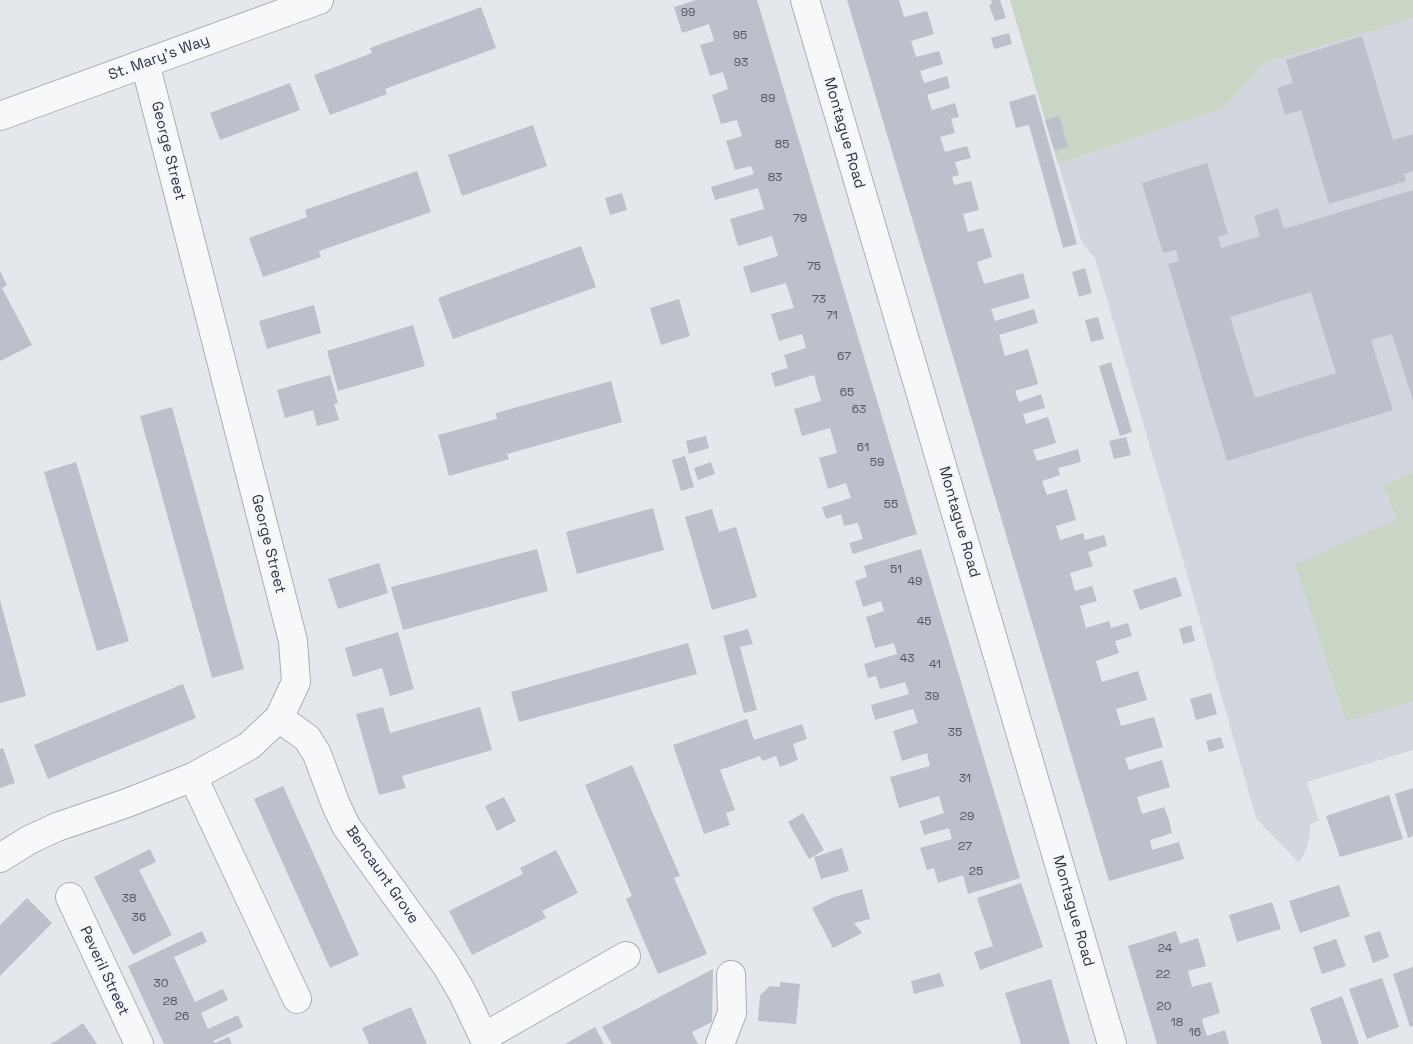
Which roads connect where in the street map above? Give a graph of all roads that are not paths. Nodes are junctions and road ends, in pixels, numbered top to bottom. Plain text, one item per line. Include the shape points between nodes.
1 (319, 0) edge
2 (805, 0) edge
3 (145, 63) junction
4 (0, 116) edge
5 (279, 718) junction
6 (193, 777) junction
7 (0, 858) edge
8 (70, 898) dead end
9 (626, 956) dead end
10 (732, 975) dead end
11 (297, 999) dead end
12 (486, 1040) edge
13 (138, 1044) edge
14 (720, 1044) edge
15 (1112, 1044) edge

1 - 3 street, St. Mary's Way
2 - 15 street, Montague Road
3 - 4 street, St. Mary's Way
3 - 5 street, George Street via 293,640 296,682
5 - 6 street, George Street via 249,746
5 - 12 street, Bencaunt Grove via 307,738 317,754 346,826 446,965
6 - 7 street, George Street via 57,827
6 - 11 street
8 - 13 street, Peveril Street
9 - 12 street, Bencaunt Grove
10 - 14 street via 732,1013

